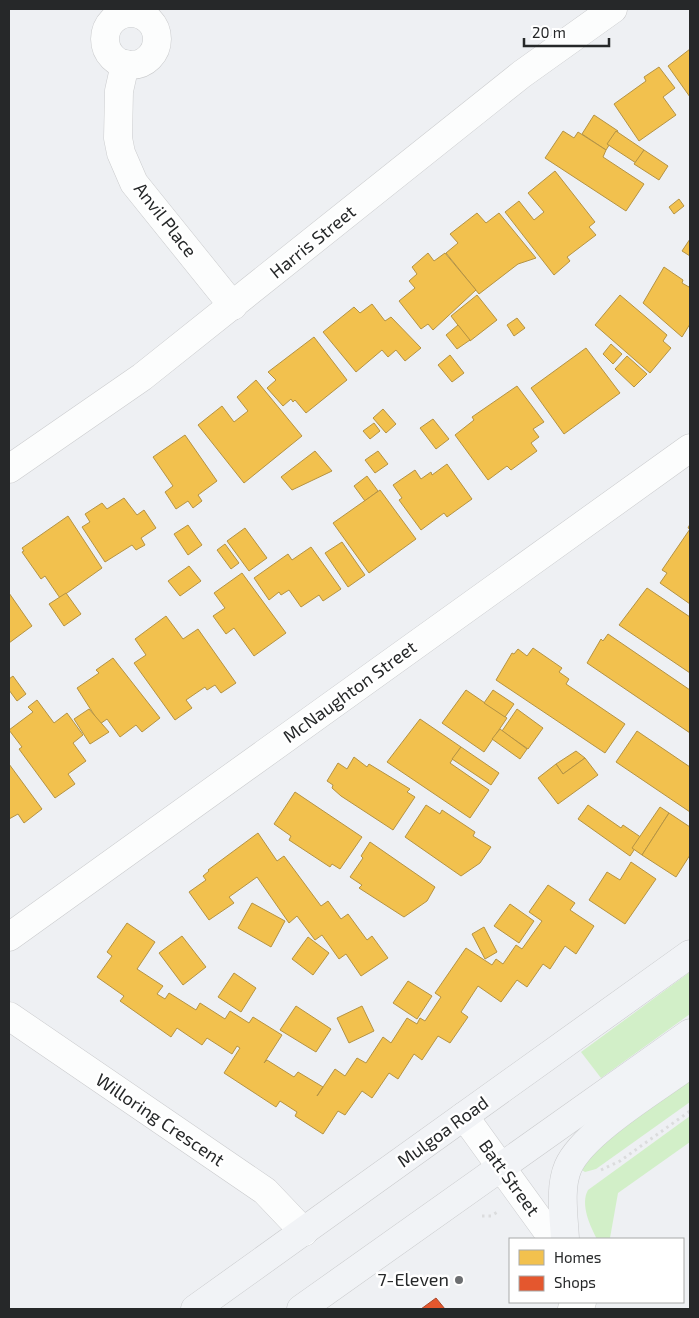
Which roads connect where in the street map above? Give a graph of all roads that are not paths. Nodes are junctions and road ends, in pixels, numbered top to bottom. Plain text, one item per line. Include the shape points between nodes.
1 (613, 9) edge
2 (125, 64) dead end
3 (233, 306) junction
4 (690, 448) edge
5 (9, 469) edge
6 (9, 937) edge
7 (690, 954) edge
8 (9, 1016) edge
9 (690, 1033) edge
10 (690, 1064) edge
11 (464, 1116) junction
12 (502, 1168) junction
13 (304, 1232) junction
14 (552, 1238) edge
15 (565, 1238) edge
16 (195, 1309) edge
17 (302, 1309) edge

1 - 3 street, Harris Street via 522,74
2 - 3 street, Anvil Place via 117,121 121,153 134,183
3 - 5 street, Harris Street via 142,377
4 - 6 street, McNaughton Street
7 - 11 main road, Mulgoa Road
8 - 13 street, Willoring Crescent via 265,1191
9 - 12 main road
10 - 15 main road via 591,1136 574,1156 565,1179
11 - 12 street, Batt Street
11 - 13 main road, Mulgoa Road
12 - 14 street, Batt Street
12 - 17 main road
13 - 16 main road, Mulgoa Road

